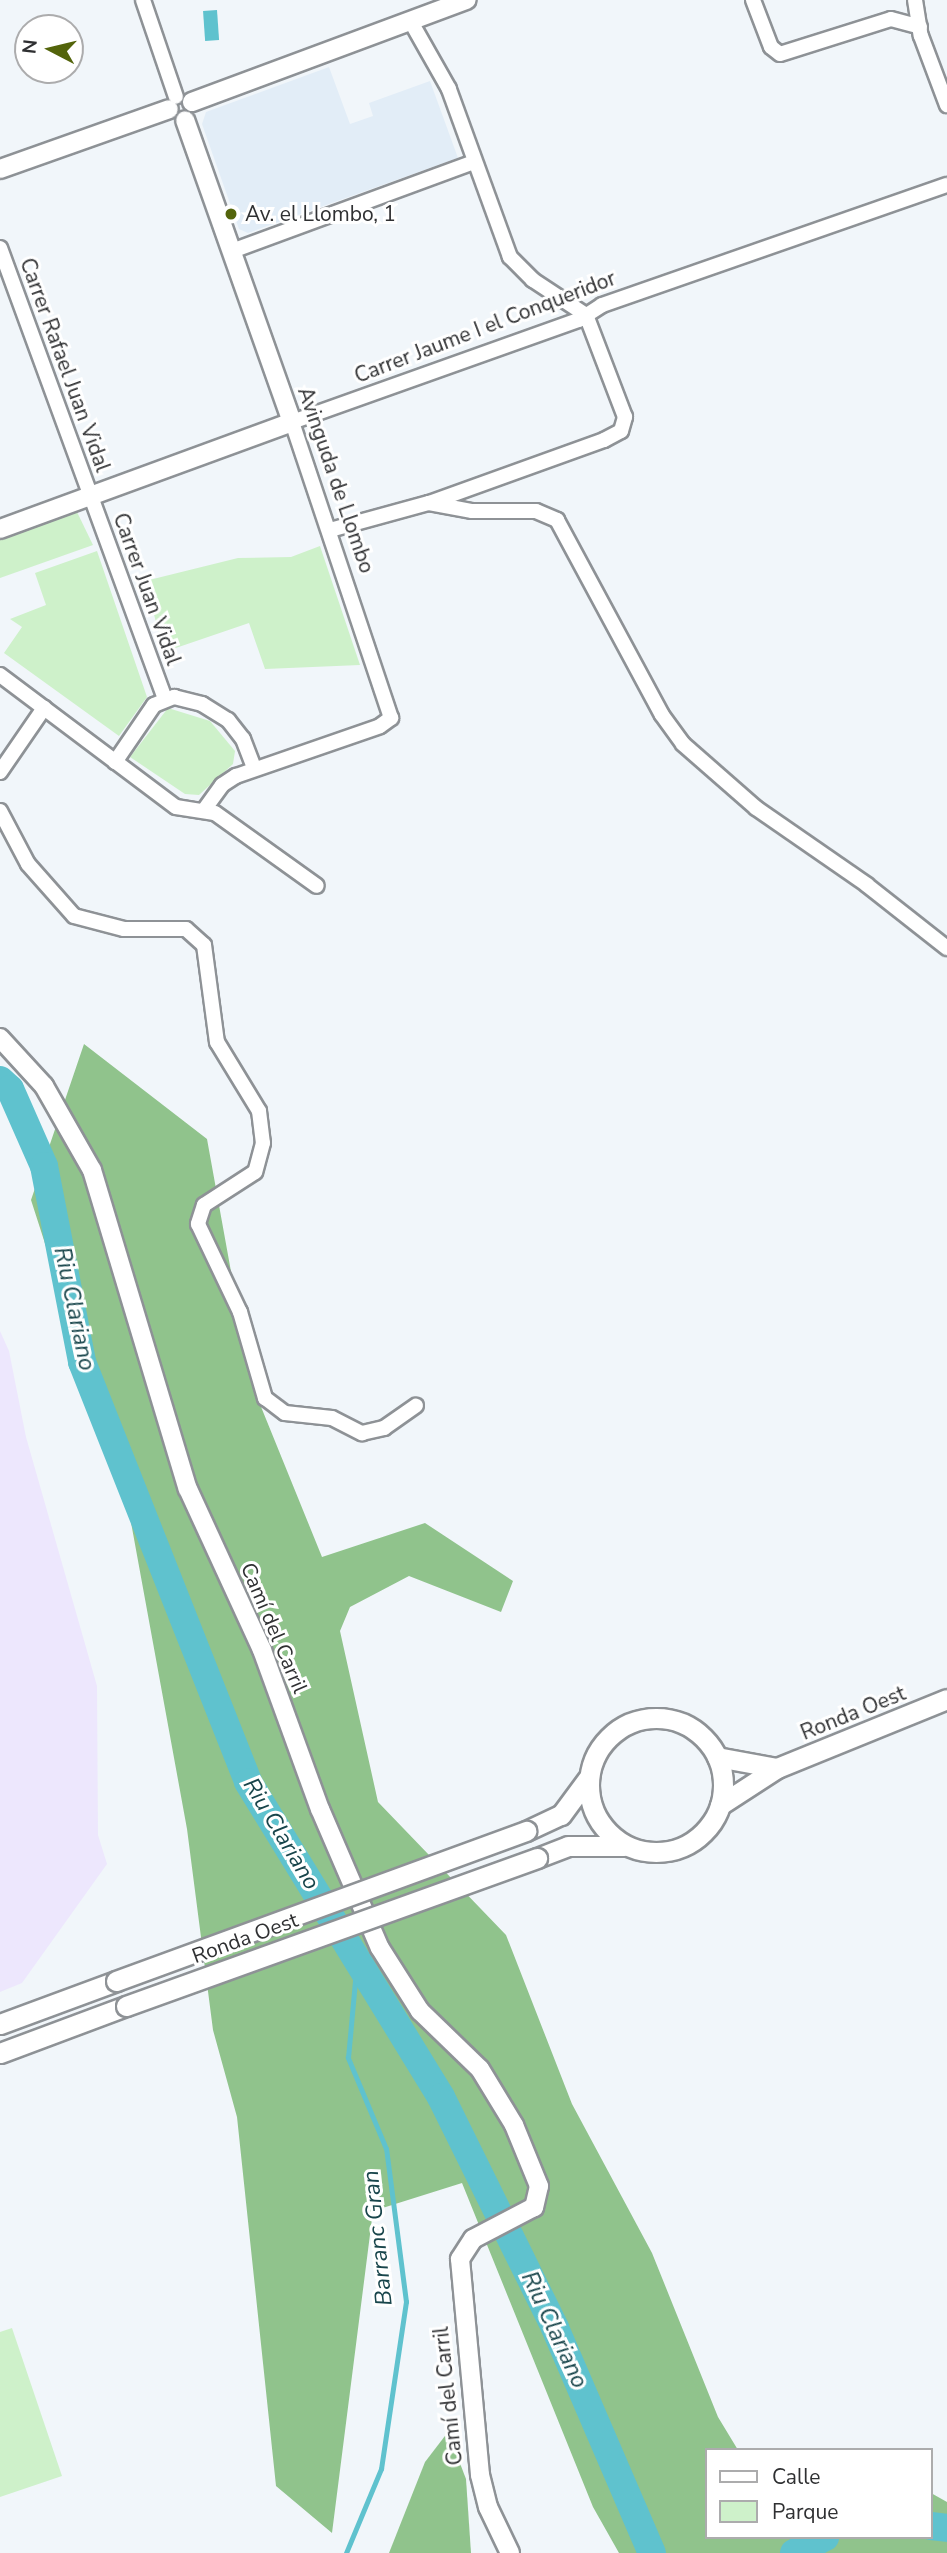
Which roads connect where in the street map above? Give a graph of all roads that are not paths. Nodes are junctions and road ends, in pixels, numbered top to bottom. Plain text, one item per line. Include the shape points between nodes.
1 (143, 0) edge
2 (467, 0) edge
3 (753, 0) edge
4 (915, 0) edge
5 (410, 20) junction
6 (920, 27) junction
7 (179, 103) junction
8 (947, 105) edge
9 (474, 162) junction
10 (0, 169) edge
11 (947, 185) edge
12 (0, 248) edge
13 (232, 251) junction
14 (586, 315) junction
15 (292, 422) junction
16 (90, 495) junction
17 (429, 503) junction
18 (0, 529) edge
19 (330, 530) junction
20 (0, 676) edge
21 (164, 698) junction
22 (44, 708) junction
23 (115, 762) junction
24 (254, 768) junction
25 (0, 772) edge
26 (204, 810) junction
27 (0, 811) edge
28 (317, 887) dead end
29 (947, 948) edge
30 (0, 1038) edge
31 (416, 1406) dead end
32 (947, 1699) edge
33 (717, 1757) junction
34 (777, 1769) junction
35 (589, 1776) junction
36 (720, 1805) junction
37 (628, 1846) junction
38 (0, 2024) edge
39 (0, 2053) edge
40 (510, 2553) edge

1 - 7 street
2 - 5 street
3 - 6 street via 771,47 780,54 891,19 902,18
4 - 6 street
5 - 7 street
5 - 9 street via 449,89
6 - 8 street
7 - 10 street
7 - 13 street, Avinguda de Llombo via 175,119 185,120
9 - 13 street
9 - 14 street via 515,264
11 - 14 street, Carrer Jaume I el Conqueridor via 602,305
12 - 16 street, Carrer Rafael Juan Vidal
13 - 15 street, Avinguda de Llombo
14 - 15 street, Carrer Jaume I el Conqueridor
14 - 17 street via 622,404 624,425 617,434
15 - 16 street, Carrer Jaume I el Conqueridor
15 - 19 street, Avinguda de Llombo
16 - 18 street, Carrer Jaume I el Conqueridor
16 - 21 street, Carrer Juan Vidal
17 - 19 street
17 - 29 street via 472,511 536,512 557,520 662,715 683,744 766,816 867,885
19 - 24 street, Avinguda de Llombo via 391,718 380,726
20 - 22 street
21 - 23 street via 154,705
21 - 24 street via 193,701 219,713 243,739
22 - 23 street
22 - 25 street
23 - 26 street via 176,807
24 - 26 street, Avinguda de Llombo via 222,785
26 - 28 street
27 - 31 street via 29,864 74,916 124,929 186,929 204,945 217,1042 259,1111 263,1143 255,1172 204,1205 198,1224 240,1312 265,1398 285,1413 332,1418 362,1433 384,1428
30 - 40 street, Camí del Carril via 44,1086 92,1170 188,1489 262,1650 320,1809 392,1973 420,2011 480,2069 514,2125 539,2186 538,2202 466,2244 460,2259 480,2475 488,2507
32 - 34 main road, Ronda Oest
33 - 34 main road
33 - 35 main road via 688,1726 646,1718 625,1725 608,1738
33 - 36 main road via 723,1789
34 - 36 main road, Ronda Oest
35 - 37 main road via 597,1818
35 - 38 main road, Ronda Oest, bridge via 561,1815 526,1831
36 - 37 main road via 710,1825 682,1846 649,1852
37 - 39 main road, Ronda Oest, bridge via 568,1846

